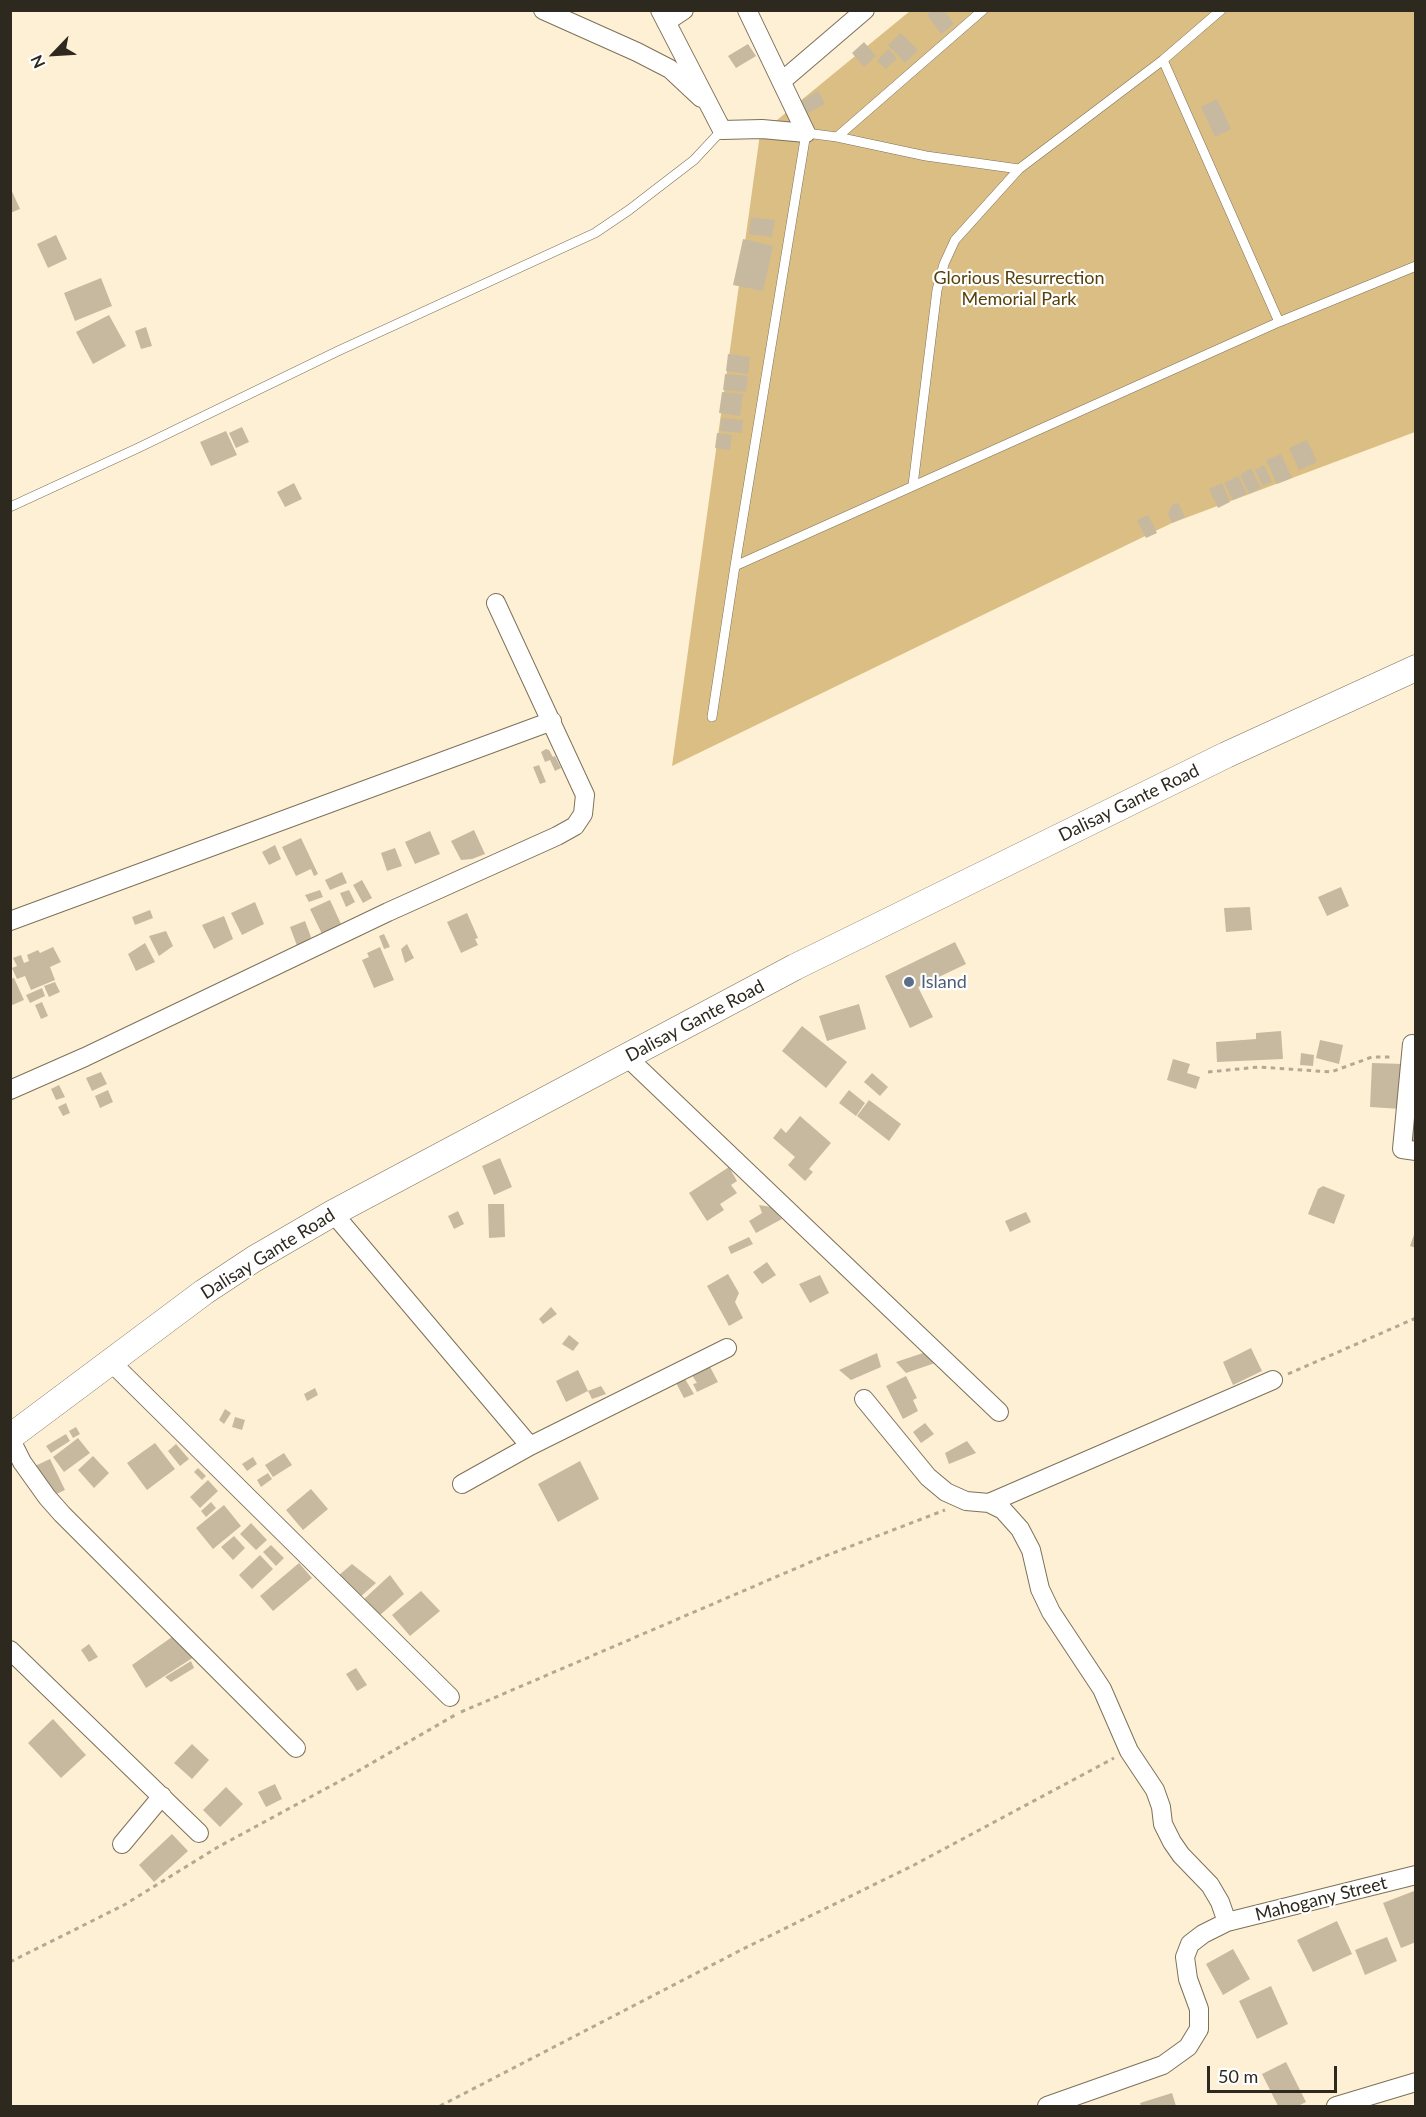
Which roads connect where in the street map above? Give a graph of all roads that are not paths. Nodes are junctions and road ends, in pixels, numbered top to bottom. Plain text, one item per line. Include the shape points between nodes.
1 (543, 10) edge
2 (684, 10) edge
3 (747, 10) edge
4 (865, 10) edge
5 (983, 10) edge
6 (1221, 10) edge
7 (663, 16) edge
8 (1163, 60) junction
9 (782, 81) junction
10 (713, 110) junction
11 (722, 130) junction
12 (806, 133) junction
13 (837, 137) junction
14 (1019, 169) junction
15 (1416, 266) edge
16 (1279, 322) junction
17 (913, 485) junction
18 (10, 507) edge
19 (735, 566) junction
20 (496, 603) dead end
21 (1416, 668) edge
22 (712, 717) dead end
23 (552, 721) junction
24 (10, 921) edge
25 (1412, 1051) road end
26 (627, 1057) junction
27 (10, 1090) edge
28 (1416, 1151) edge
29 (333, 1213) junction
30 (728, 1348) dead end
31 (110, 1361) junction
32 (1273, 1380) road end
33 (864, 1399) dead end
34 (999, 1412) dead end
35 (10, 1438) edge
36 (530, 1446) junction
37 (462, 1484) dead end
38 (989, 1503) junction
39 (10, 1650) edge
40 (450, 1697) dead end
41 (296, 1748) dead end
42 (162, 1796) junction
43 (199, 1833) dead end
44 (122, 1844) dead end
45 (1416, 1875) edge
46 (1227, 1922) junction
47 (1416, 2082) edge
48 (1047, 2106) edge
49 (1336, 2106) edge

1 - 10 street via 670,69
2 - 7 street
3 - 9 street
4 - 9 street
5 - 13 lane
6 - 8 lane
7 - 10 street
8 - 14 lane
8 - 16 lane
9 - 12 street
10 - 11 street
11 - 12 street
11 - 18 lane via 694,160 595,233
12 - 13 lane
12 - 19 lane
13 - 14 lane via 926,156
14 - 17 lane via 955,240 944,264 937,290
15 - 16 lane
16 - 17 lane
17 - 19 lane
19 - 22 lane
20 - 23 street
21 - 26 main road, Dalisay Gante Road via 1226,755 795,967
23 - 24 street
23 - 27 street via 585,795 584,814 574,826
25 - 28 street via 1402,1149
26 - 29 main road, Dalisay Gante Road
26 - 34 street
29 - 31 main road, Dalisay Gante Road via 204,1292
29 - 36 street
30 - 36 street
31 - 35 main road, Dalisay Gante Road
31 - 40 street
32 - 38 street
33 - 38 street via 928,1477 946,1492 966,1501
35 - 41 street via 22,1462 62,1514
36 - 37 street
38 - 46 street via 1003,1509 1020,1529 1031,1550 1047,1604 1102,1689 1129,1750 1155,1790 1172,1842 1210,1885
39 - 42 street
42 - 43 street
42 - 44 street
45 - 46 street, Mahogany Street
46 - 48 street, Mahogany Street via 1190,1944 1185,1957 1199,2009 1199,2028 1188,2046 1163,2065
47 - 49 street

